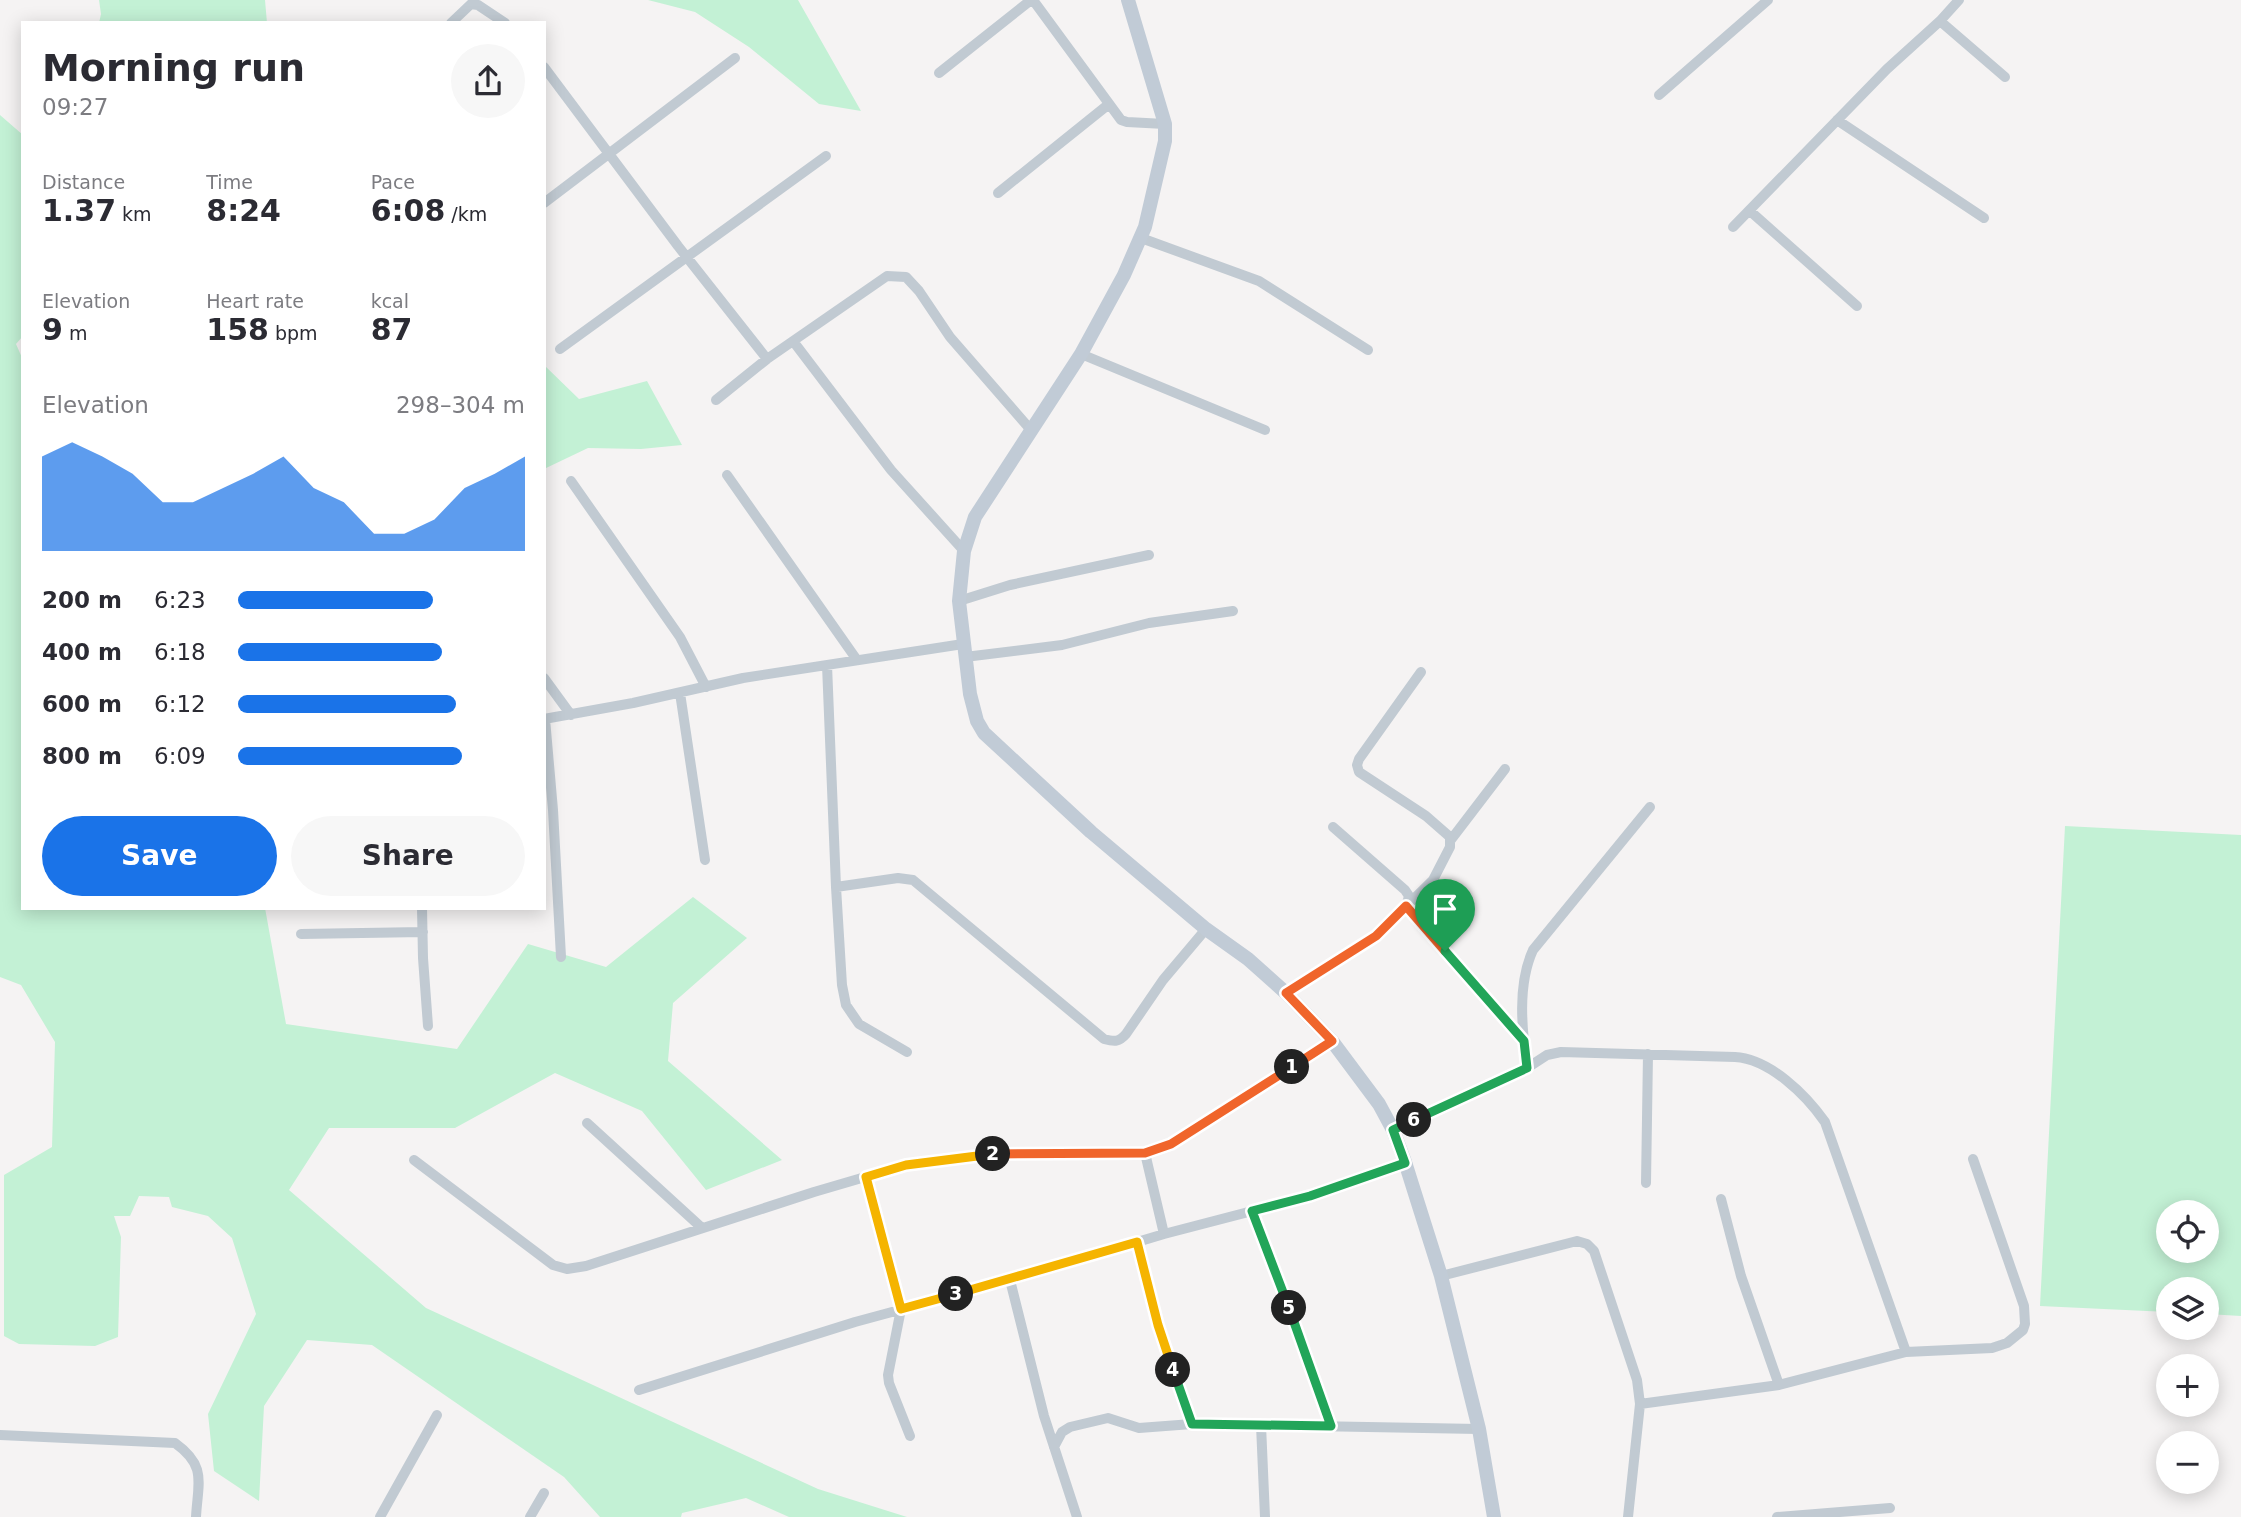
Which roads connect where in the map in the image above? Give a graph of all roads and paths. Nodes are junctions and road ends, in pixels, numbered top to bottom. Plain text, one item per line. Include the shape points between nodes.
1 (1032, 0) edge
2 (1128, 0) edge
3 (1768, 0) edge
4 (1959, 0) edge
5 (453, 21) edge
6 (502, 21) edge
7 (1940, 21) junction
8 (735, 58) dead end
9 (546, 69) edge
10 (939, 73) dead end
11 (2005, 78) dead end
12 (1659, 95) dead end
13 (1109, 104) junction
14 (1837, 120) junction
15 (1165, 124) junction
16 (610, 153) junction
17 (826, 156) dead end
18 (998, 193) dead end
19 (546, 201) edge
20 (1750, 211) junction
21 (1984, 218) dead end
22 (1733, 227) dead end
23 (1141, 238) junction
24 (687, 258) junction
25 (1857, 306) dead end
26 (793, 341) junction
27 (560, 349) dead end
28 (1368, 351) dead end
29 (1081, 355) junction
30 (766, 359) junction
31 (716, 400) dead end
32 (1030, 429) junction
33 (1265, 430) dead end
34 (727, 475) dead end
35 (572, 481) dead end
36 (964, 551) junction
37 (1149, 555) dead end
38 (959, 601) junction
39 (1233, 611) dead end
40 (964, 650) junction
41 (857, 660) junction
42 (827, 665) junction
43 (1421, 672) dead end
44 (546, 681) edge
45 (706, 687) junction
46 (680, 693) junction
47 (571, 715) junction
48 (546, 719) edge
49 (546, 739) edge
50 (1505, 769) dead end
51 (1650, 807) dead end
52 (1333, 827) dead end
53 (1450, 841) junction
54 (705, 860) dead end
55 (836, 887) junction
56 (1406, 906) junction
57 (422, 910) edge
58 (1206, 929) junction
59 (422, 933) junction
60 (301, 934) dead end
61 (561, 957) dead end
62 (1286, 993) junction
63 (428, 1026) dead end
64 (1332, 1041) junction
65 (1524, 1041) junction
66 (907, 1052) dead end
67 (1648, 1054) junction
68 (1527, 1068) junction
69 (587, 1123) dead end
70 (1393, 1130) junction
71 (1145, 1153) junction
72 (1973, 1158) dead end
73 (414, 1160) dead end
74 (1405, 1163) junction
75 (866, 1177) junction
76 (1646, 1183) dead end
77 (1721, 1199) dead end
78 (1252, 1211) junction
79 (702, 1228) junction
80 (1164, 1234) junction
81 (1137, 1242) junction
82 (1441, 1276) junction
83 (1010, 1280) junction
84 (901, 1309) junction
85 (1906, 1352) junction
86 (1779, 1385) junction
87 (639, 1390) dead end
88 (1640, 1404) junction
89 (436, 1415) dead end
90 (1192, 1424) junction
91 (1261, 1425) junction
92 (1331, 1426) junction
93 (1479, 1429) junction
94 (0, 1435) edge
95 (910, 1436) dead end
96 (1054, 1447) junction
97 (544, 1493) dead end
98 (1890, 1508) dead end
99 (196, 1517) edge
100 (380, 1517) edge
101 (530, 1517) edge
102 (1077, 1517) edge
103 (1265, 1517) edge
104 (1494, 1517) edge
105 (1628, 1517) edge
106 (1777, 1517) edge

1 - 10 street
1 - 13 street
2 - 15 street
3 - 12 street
4 - 7 street
5 - 6 street via 471,4
7 - 11 street
7 - 14 street
8 - 16 street
9 - 16 street
13 - 15 street via 1121,120
13 - 18 street
14 - 20 street
14 - 21 street
15 - 23 street via 1165,141
16 - 19 street
16 - 24 street
17 - 24 street
20 - 22 street
20 - 25 street
23 - 28 street via 1259,281
23 - 29 street
24 - 27 street
24 - 30 street
26 - 30 street
26 - 32 street via 887,276 906,277 950,337
26 - 36 street via 891,470
29 - 32 street
29 - 33 street
30 - 31 street
32 - 36 street via 975,517
34 - 41 street
35 - 45 street via 680,637
36 - 38 street
37 - 38 street via 1010,585
38 - 40 street
39 - 40 street via 1149,623 1062,645
40 - 41 street
40 - 58 street via 970,694 984,733
41 - 42 street
42 - 45 street
42 - 55 street
43 - 53 street via 1357,765 1359,772 1426,816
44 - 47 street
45 - 46 street
46 - 47 street
46 - 54 street
47 - 48 street
49 - 61 street
50 - 53 street
51 - 65 street via 1532,950 1523,984
52 - 56 street via 1405,890 1409,896
53 - 56 street via 1433,880
55 - 58 street via 913,880 1104,1039 1115,1042 1126,1034 1163,979
55 - 66 street via 846,1005 859,1024
56 - 62 street via 1376,936
56 - 65 street
57 - 59 street
58 - 62 street
59 - 60 street
59 - 63 street
62 - 64 street
64 - 70 street
64 - 71 street via 1171,1144
65 - 68 street
67 - 68 street via 1561,1052
67 - 76 street
67 - 85 street via 1749,1058 1773,1071 1812,1104 1825,1122
68 - 70 street
69 - 79 street
70 - 74 street
71 - 75 street via 998,1153 906,1165
71 - 80 street
72 - 85 street via 2024,1306 2025,1324 2017,1336 1992,1348
73 - 79 street via 553,1265 567,1269
74 - 78 street
74 - 82 street
75 - 79 street
75 - 84 street
77 - 86 street via 1741,1276
78 - 80 street
78 - 92 street
80 - 81 street
81 - 83 street
81 - 90 street via 1158,1325
82 - 88 street via 1577,1241 1587,1244 1594,1251 1637,1380
82 - 93 street
83 - 84 street
83 - 96 street
84 - 87 street
84 - 95 street via 888,1375
85 - 86 street
86 - 88 street
88 - 105 street
89 - 100 street
90 - 91 street
90 - 96 street via 1139,1428 1101,1419 1070,1427
91 - 92 street
91 - 103 street
92 - 93 street
93 - 104 street
94 - 99 street via 175,1443 190,1454 199,1470
96 - 102 street
97 - 101 street
98 - 106 street

